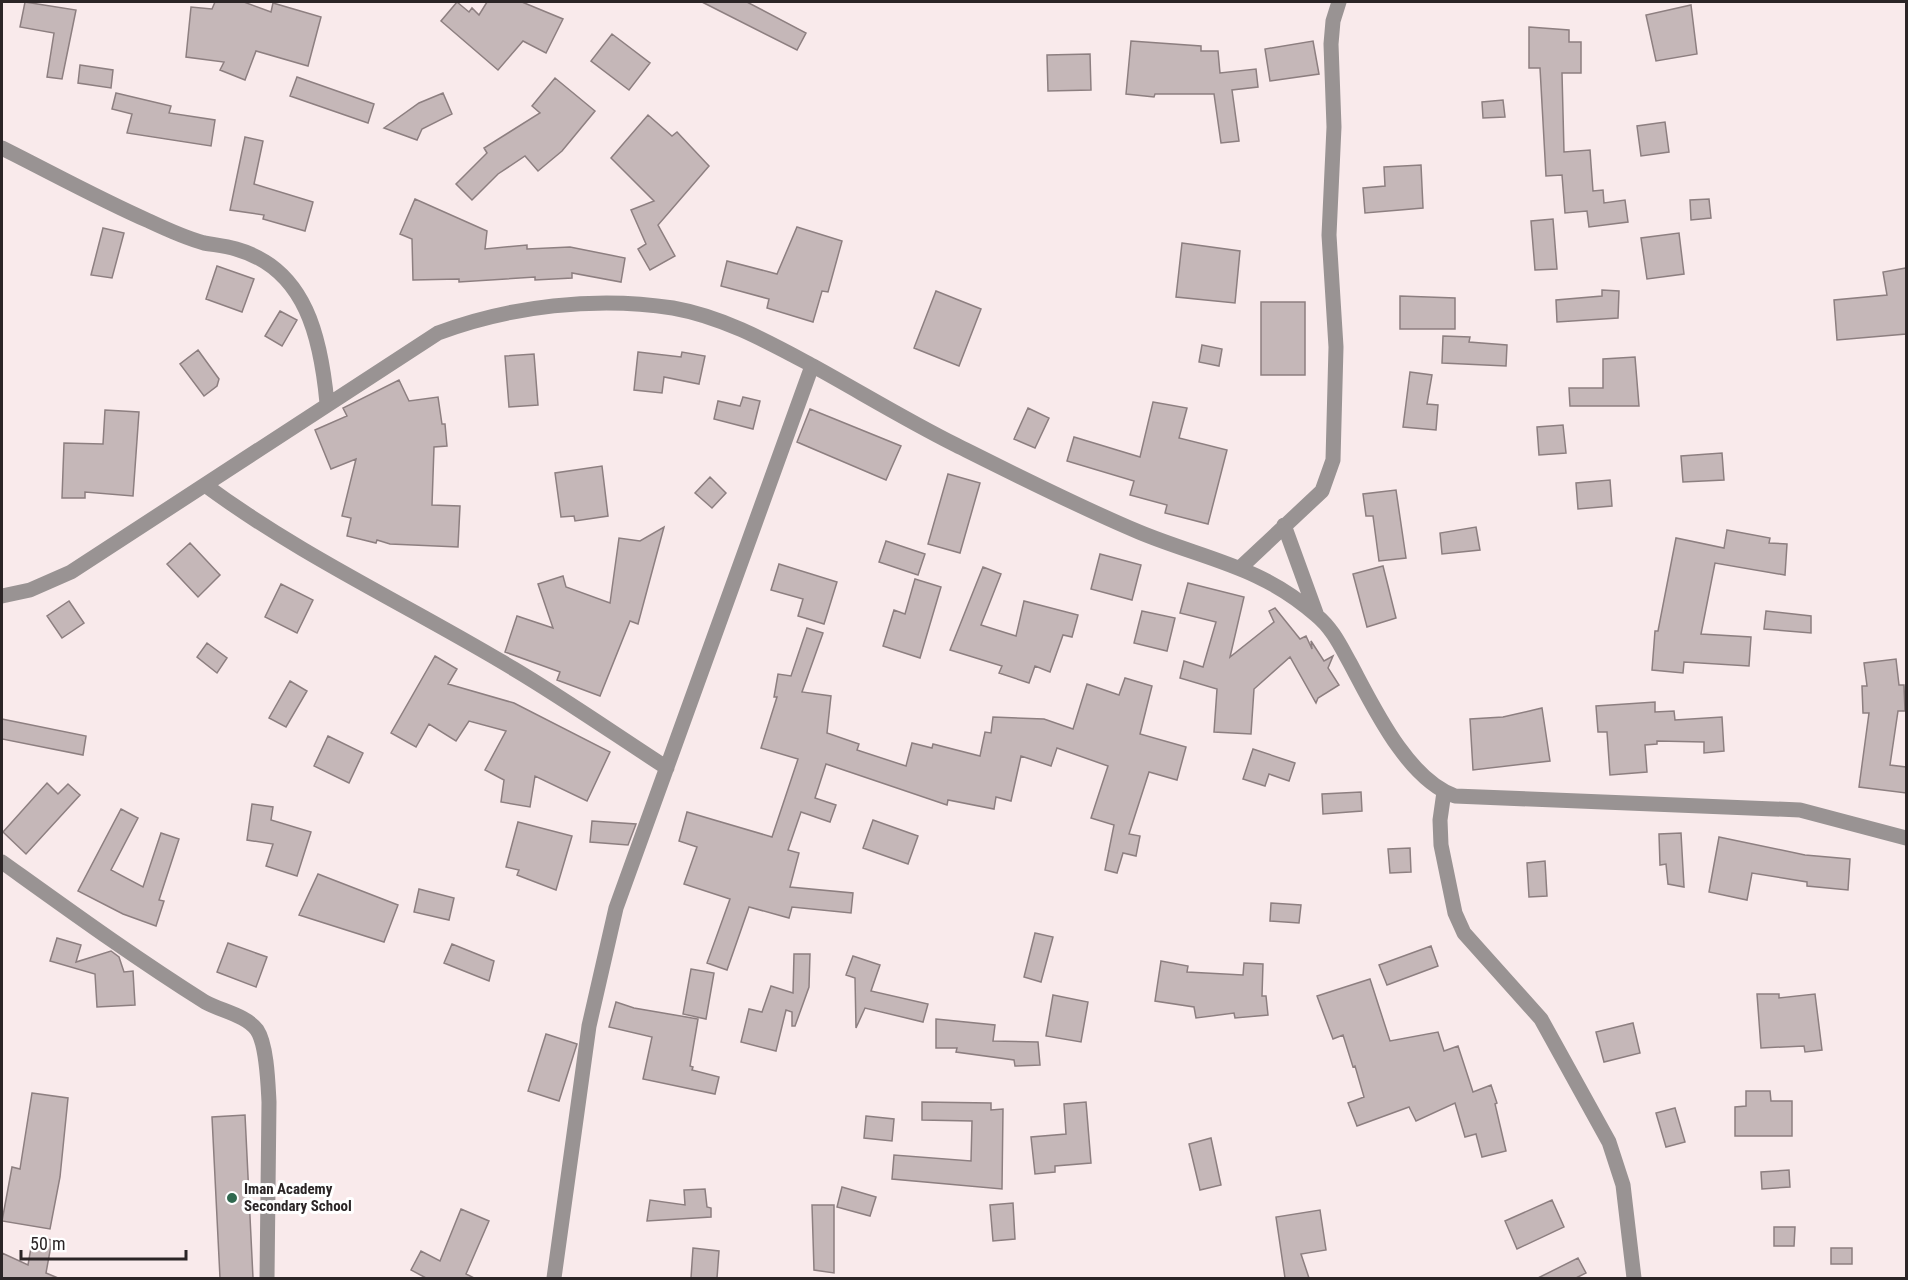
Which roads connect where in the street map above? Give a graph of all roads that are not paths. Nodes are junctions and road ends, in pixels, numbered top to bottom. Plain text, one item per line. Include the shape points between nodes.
1 (1339, 2) edge
2 (2, 148) edge
3 (813, 366) junction
4 (327, 403) junction
5 (205, 485) junction
6 (1284, 525) junction
7 (1241, 567) junction
8 (2, 596) edge
9 (1316, 614) junction
10 (667, 768) junction
11 (1444, 792) junction
12 (1906, 838) edge
13 (2, 862) edge
14 (267, 1278) edge
15 (554, 1278) edge
16 (1634, 1278) edge

1 - 6 street via 1331,44 1334,127 1329,235 1336,347 1332,460 1322,491
2 - 4 street via 150,222 203,243 237,249 280,274 303,301 312,323 323,364
3 - 4 street via 756,334 674,309 600,304 527,310 472,320 438,333
3 - 7 street via 954,444 1140,533
3 - 10 street
4 - 5 street
5 - 8 street via 71,572 30,590
5 - 10 street via 252,520 325,565 514,668
6 - 7 street
6 - 9 street
7 - 9 street via 1281,588
9 - 11 street via 1330,628 1399,747
10 - 15 street via 616,908 601,970 589,1026
11 - 12 street via 1455,796 1800,810
11 - 16 street via 1441,845 1455,913 1464,933 1541,1019 1609,1142 1623,1185
13 - 14 street via 155,970 257,1031 269,1102

